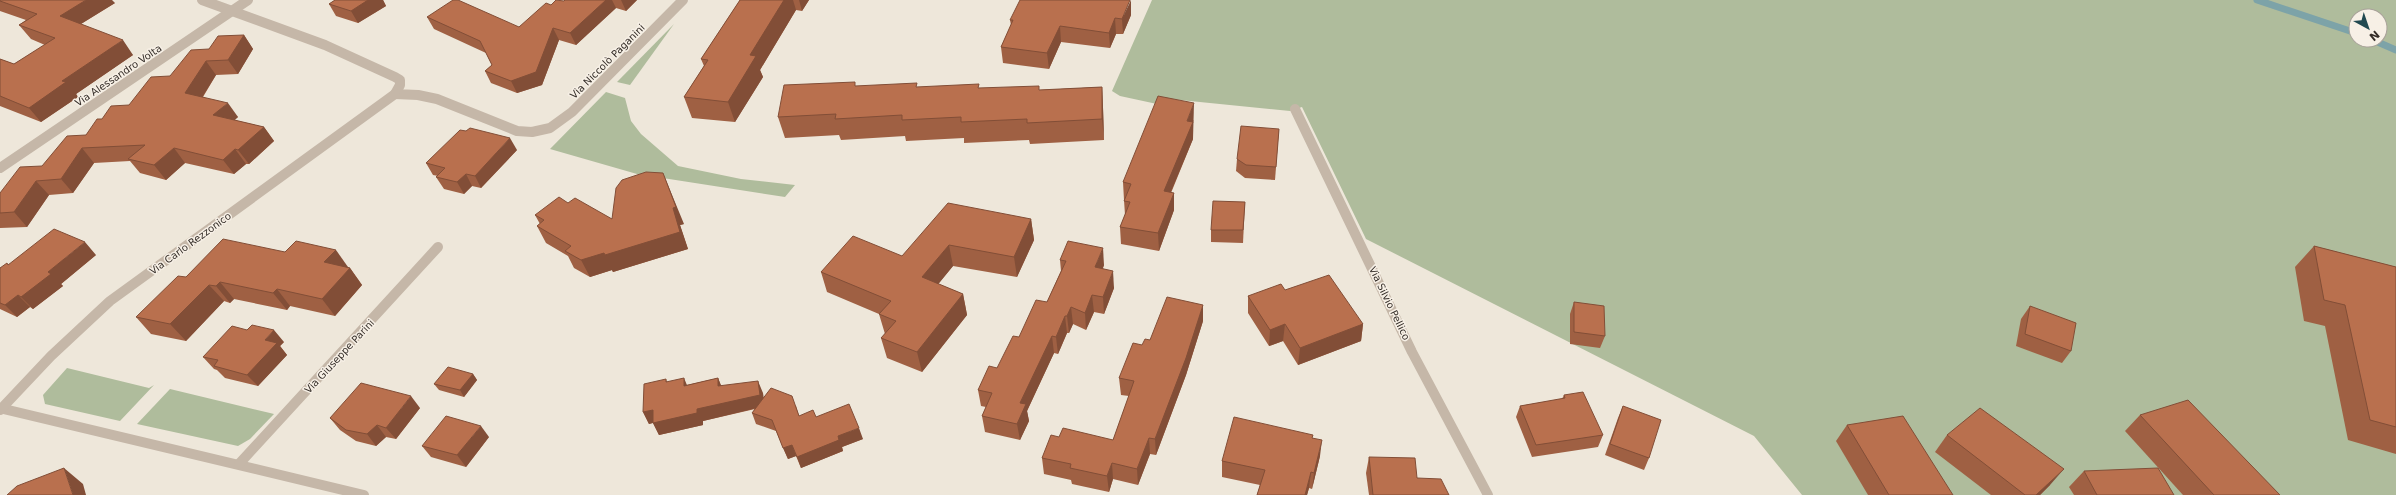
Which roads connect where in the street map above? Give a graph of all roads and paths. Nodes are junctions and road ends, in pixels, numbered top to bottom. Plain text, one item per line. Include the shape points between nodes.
1 (202, 0) edge
2 (248, 0) edge
3 (683, 0) edge
4 (233, 11) junction
5 (395, 94) junction
6 (1295, 109) dead end
7 (0, 168) edge
8 (438, 247) dead end
9 (0, 409) edge
10 (239, 464) junction
11 (364, 495) edge
12 (1488, 495) edge

1 - 4 street
2 - 4 street, Via Alessandro Volta
3 - 5 street, Via Niccolò Paganini via 572,112 550,128 532,132 517,131 437,99
4 - 5 street via 325,44 395,77 400,80 400,86
4 - 7 street, Via Alessandro Volta
5 - 9 street, Via Carlo Rezzonico via 110,302 51,356
6 - 12 street, Via Silvio Pellico via 1438,401
8 - 10 street, Via Giuseppe Parini
9 - 10 street
10 - 11 street

